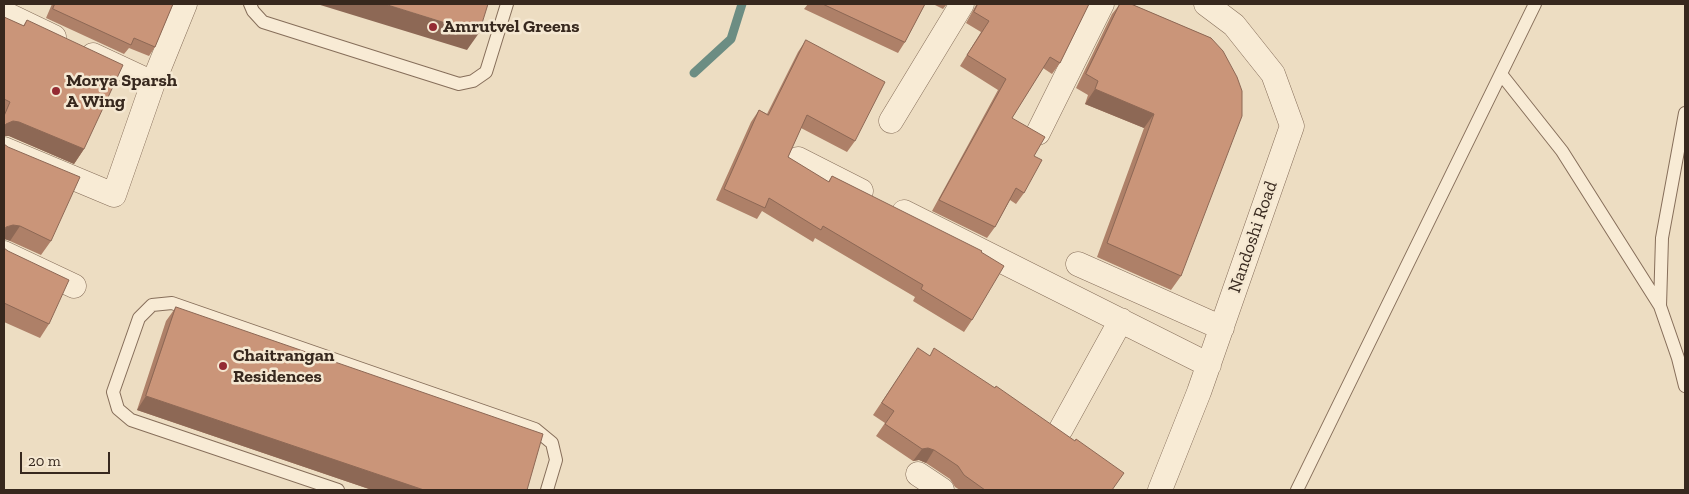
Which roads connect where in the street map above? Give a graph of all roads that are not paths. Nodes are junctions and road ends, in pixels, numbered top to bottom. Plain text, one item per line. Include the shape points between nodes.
1 (186, 4) edge
2 (250, 4) edge
3 (507, 4) edge
4 (962, 4) edge
5 (1102, 4) edge
6 (1206, 4) edge
7 (1535, 4) edge
8 (4, 13) edge
9 (1501, 74) junction
10 (153, 84) junction
11 (1685, 113) edge
12 (891, 120) dead end
13 (1038, 133) edge
14 (4, 149) edge
15 (798, 159) dead end
16 (4, 253) edge
17 (1078, 264) dead end
18 (74, 286) dead end
19 (1660, 306) junction
20 (1121, 320) junction
21 (1222, 328) junction
22 (1209, 365) junction
23 (1685, 386) edge
24 (1061, 429) edge
25 (918, 474) dead end
26 (338, 490) edge
27 (547, 490) edge
28 (942, 490) edge
29 (1160, 490) edge
30 (1297, 490) edge

1 - 10 street
2 - 3 lane via 263,22 459,84 473,81 486,72
4 - 12 street
5 - 13 street
6 - 21 street, Nandoshi Road via 1234,25 1273,74 1292,126
7 - 9 lane
8 - 10 street
9 - 19 lane via 1562,151
9 - 30 lane
10 - 14 street via 114,195
11 - 19 lane via 1662,238
15 - 20 street
16 - 18 street
17 - 21 street
19 - 23 lane
20 - 22 street
20 - 24 street
21 - 22 street, Nandoshi Road
22 - 29 street, Nandoshi Road
25 - 28 street
26 - 27 lane via 132,420 118,409 113,392 139,318 152,305 172,303 536,429 552,443 556,460

